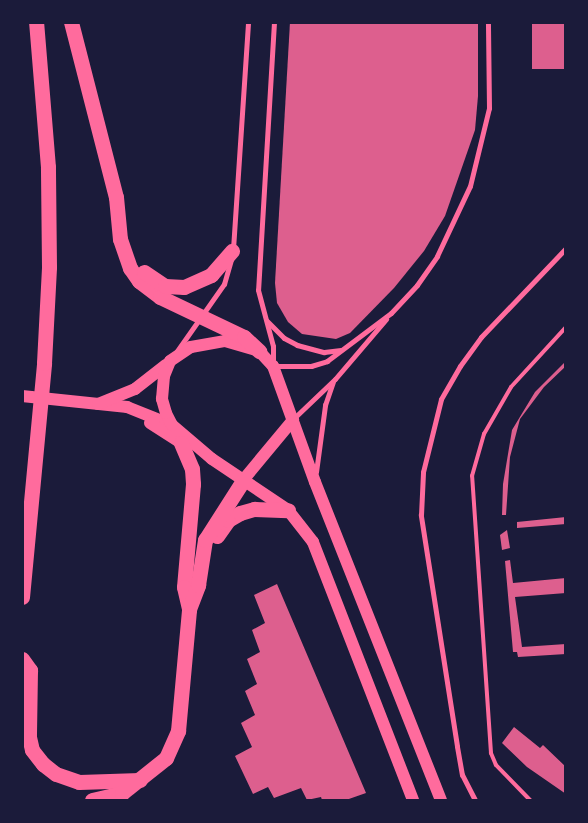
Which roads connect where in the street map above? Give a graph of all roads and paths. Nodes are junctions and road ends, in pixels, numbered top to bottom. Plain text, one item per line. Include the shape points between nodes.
1 (36, 22) edge
2 (71, 22) edge
3 (248, 22) edge
4 (274, 22) edge
5 (488, 22) edge
6 (118, 211) junction
7 (566, 248) edge
8 (232, 251) junction
9 (391, 313) junction
10 (203, 317) junction
11 (266, 320) junction
12 (566, 327) edge
13 (344, 349) junction
14 (259, 351) junction
15 (170, 361) junction
16 (273, 366) junction
17 (335, 379) junction
18 (22, 396) edge
19 (97, 404) junction
20 (127, 407) junction
21 (293, 420) junction
22 (172, 426) junction
23 (182, 443) junction
24 (212, 459) junction
25 (244, 479) junction
26 (315, 482) junction
27 (288, 510) junction
28 (204, 554) junction
29 (22, 598) edge
30 (189, 609) junction
31 (22, 658) edge
32 (140, 780) junction
33 (92, 800) edge
34 (413, 800) edge
35 (442, 800) edge
36 (474, 800) edge
37 (530, 800) edge

1 - 29 highway via 48,167 49,267 44,363
2 - 6 highway
3 - 8 street
4 - 11 street via 257,277
5 - 9 street via 489,108 470,186 437,256 417,285
6 - 8 highway via 139,266 165,286 184,287 205,279
6 - 10 highway via 121,245 134,275 160,297
7 - 36 street via 482,337 460,366 441,400 423,472 421,515 456,746 462,776
8 - 10 street via 224,284
9 - 13 street
9 - 17 street
10 - 14 highway via 244,337
10 - 15 street
11 - 13 street via 284,338 304,348 324,352
11 - 16 street
12 - 37 lane via 511,387 484,434 472,476 491,753 496,765
13 - 16 street via 311,366
14 - 15 main road via 225,340 191,347
14 - 16 main road
15 - 19 main road via 135,389
15 - 22 main road via 164,376 162,398
16 - 21 main road
17 - 21 street
17 - 26 street via 325,405
18 - 19 main road
19 - 20 main road
20 - 22 main road
20 - 23 main road
21 - 25 main road
21 - 26 main road
22 - 24 main road
23 - 24 main road
23 - 30 highway via 192,470 193,484 184,588
24 - 25 main road
25 - 27 main road
25 - 28 highway via 209,530
26 - 35 main road
27 - 28 highway via 254,509 240,513 228,520
27 - 34 main road via 314,542
28 - 30 highway
30 - 32 highway via 178,731 166,758
31 - 32 highway via 30,670 29,736 32,750 43,764 56,774 79,782
32 - 33 highway via 122,793

